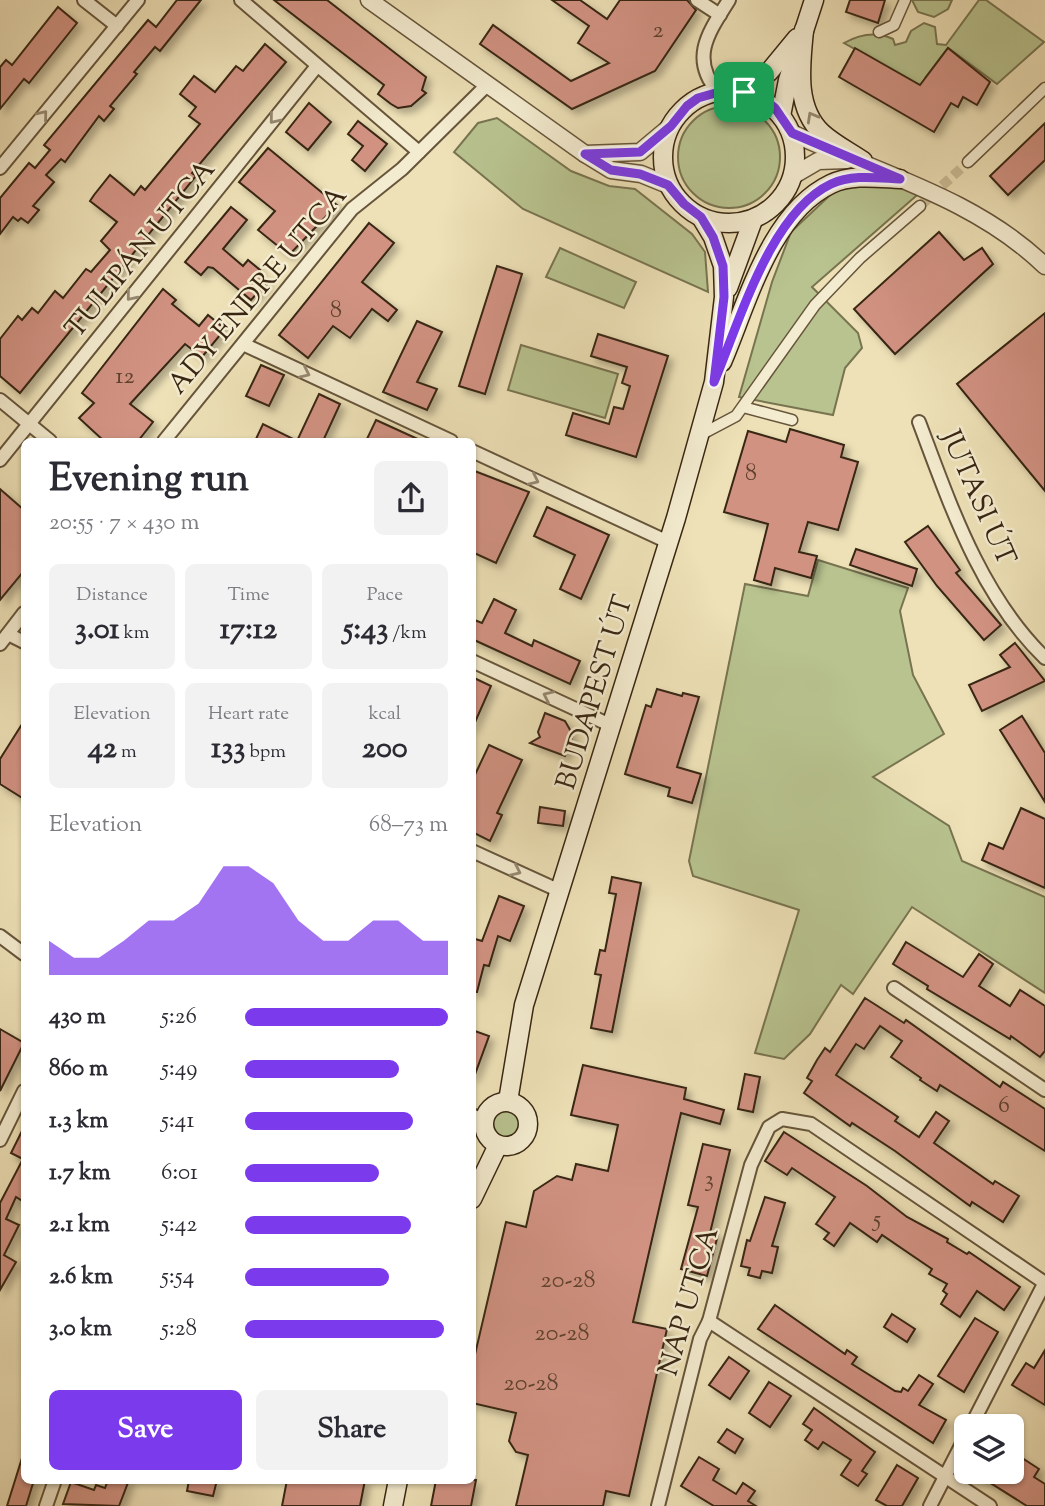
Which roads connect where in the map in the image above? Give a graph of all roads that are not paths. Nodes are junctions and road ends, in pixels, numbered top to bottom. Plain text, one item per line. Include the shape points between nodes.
1 (84, 0) edge
2 (138, 0) edge
3 (241, 0) edge
4 (369, 0) edge
5 (697, 0) edge
6 (729, 0) edge
7 (814, 0) edge
8 (905, 0) edge
9 (720, 15) junction
10 (117, 26) junction
11 (804, 30) junction
12 (879, 32) dead end
13 (317, 66) junction
14 (488, 84) junction
15 (1045, 88) edge
16 (718, 92) junction
17 (744, 92) junction
18 (781, 116) junction
19 (671, 126) junction
20 (792, 133) junction
21 (419, 152) junction
22 (585, 154) junction
23 (863, 161) junction
24 (968, 162) tunnel mouth
25 (0, 166) edge
26 (793, 175) junction
27 (900, 179) junction
28 (668, 185) junction
29 (920, 206) tunnel mouth
30 (701, 217) junction
31 (753, 220) junction
32 (1045, 265) edge
33 (724, 297) junction
34 (243, 344) junction
35 (714, 382) junction
36 (0, 400) edge
37 (743, 407) junction
38 (792, 420) dead end
39 (919, 422) dead end
40 (29, 424) junction
41 (699, 435) junction
42 (46, 438) edge
43 (166, 438) edge
44 (445, 438) edge
45 (476, 453) edge
46 (0, 460) edge
47 (668, 542) junction
48 (21, 617) edge
49 (4, 639) edge
50 (1045, 658) edge
51 (476, 663) edge
52 (610, 725) junction
53 (476, 853) edge
54 (560, 891) junction
55 (0, 936) edge
56 (21, 952) edge
57 (894, 988) dead end
58 (1045, 1090) edge
59 (21, 1097) edge
60 (508, 1101) junction
61 (478, 1118) edge
62 (0, 1140) edge
63 (498, 1145) junction
64 (476, 1191) edge
65 (1045, 1283) edge
66 (709, 1321) junction
67 (977, 1414) edge
68 (954, 1459) edge
69 (945, 1477) junction
70 (54, 1484) edge
71 (397, 1484) edge
72 (659, 1502) edge
73 (46, 1506) edge
74 (393, 1506) edge
75 (673, 1506) edge
76 (930, 1506) edge
77 (990, 1506) edge

1 - 10 street
2 - 10 street
3 - 13 street
4 - 14 street
5 - 9 street
6 - 9 street
7 - 11 main road
8 - 12 street via 894,25
9 - 16 street via 704,44 702,62 706,79
25 -> 10 street
11 - 17 main road via 769,72
11 - 18 main road
23 -> 11 main road via 821,132 808,112 800,83
13 - 21 street
13 -> 40 street, TULIPÁN UTCA
14 - 21 street, ADY ENDRE UTCA
14 - 22 street
15 - 24 street
16 - 17 main road
16 - 19 main road via 687,106
17 - 18 main road via 765,100
18 - 20 main road
19 - 22 street via 640,152
19 - 28 main road via 664,144
20 - 23 street
20 - 26 main road
21 - 34 street, ADY ENDRE UTCA via 352,209
22 - 28 street via 611,170 640,174
23 - 26 street via 818,161
23 - 27 street
26 - 31 main road via 780,199
27 - 32 street via 991,225
27 - 35 main road via 832,183 798,207 776,236
28 - 30 main road, BUDAPEST ÚT
29 - 37 street via 814,304
30 - 31 main road via 725,224
30 - 33 main road, BUDAPEST ÚT via 723,266
31 - 33 main road, BUDAPEST ÚT
33 - 35 main road, BUDAPEST ÚT
34 - 43 street, ADY ENDRE UTCA
34 -> 44 street
35 - 41 main road, BUDAPEST ÚT
36 - 40 street
37 - 38 street
37 - 41 street via 736,416
39 - 50 street, JUTASI ÚT via 982,573 1019,630
40 - 42 street
40 - 46 street, TULIPÁN UTCA
41 - 47 main road, BUDAPEST ÚT
45 -> 47 street
47 - 52 main road, BUDAPEST ÚT
48 - 49 street
52 -> 51 street
52 - 54 main road, BUDAPEST ÚT
53 -> 54 street
54 - 60 main road, BUDAPEST ÚT via 524,1005
55 - 56 street
57 - 58 street
59 - 62 street
60 - 61 main road via 495,1104
60 - 63 main road via 524,1110 528,1128 513,1145
61 - 63 main road via 486,1135
63 - 64 main road
65 - 66 street, NAP UTCA via 811,1124 782,1119 769,1127 751,1165
65 - 67 street
66 - 69 street
66 - 72 street, NAP UTCA via 700,1339
68 - 69 street
69 - 76 street
69 - 77 street
70 - 73 street
71 - 74 main road
72 - 75 street

